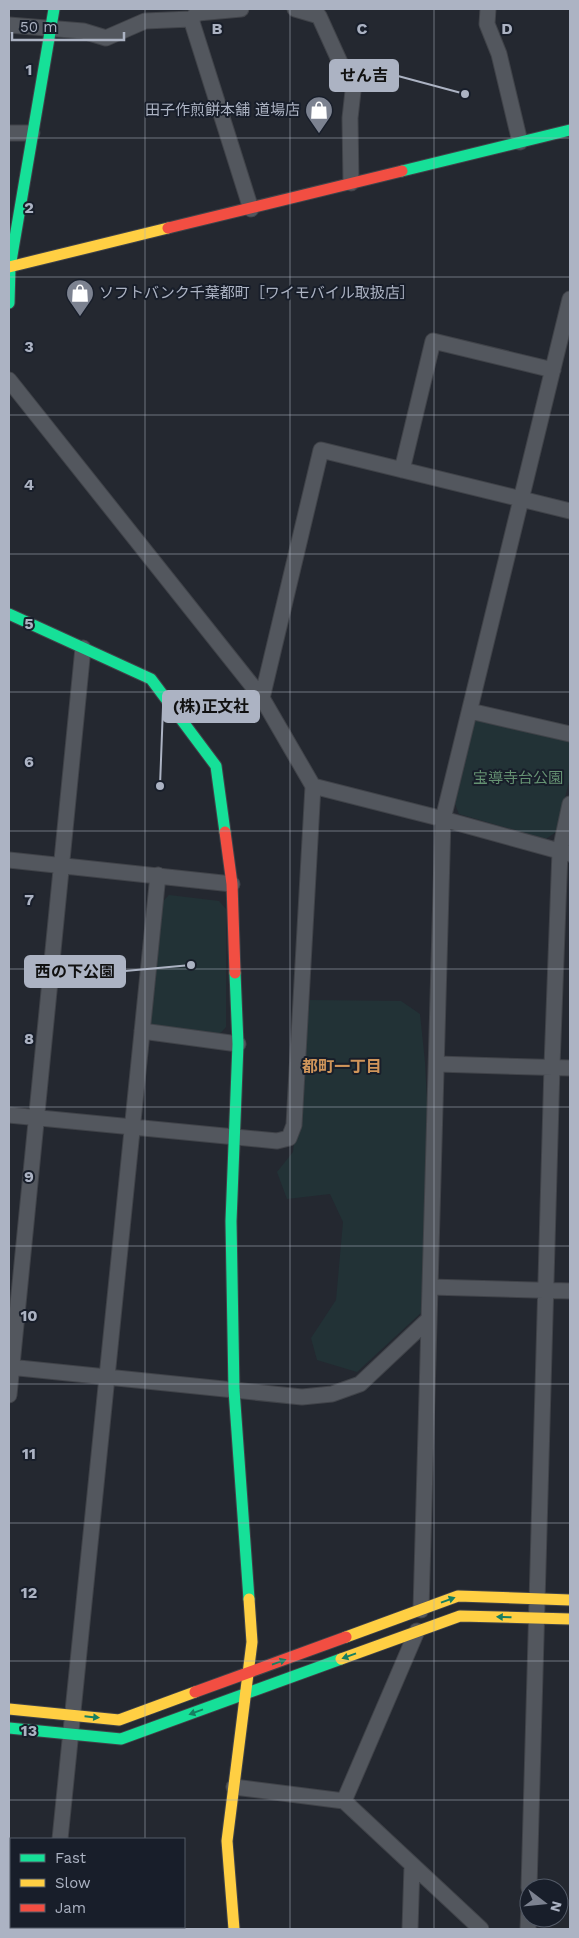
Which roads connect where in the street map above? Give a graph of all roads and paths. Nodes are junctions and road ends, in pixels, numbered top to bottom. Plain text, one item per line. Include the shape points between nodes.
1 (54, 9) edge
2 (241, 9) edge
3 (295, 9) edge
4 (488, 9) edge
5 (191, 19) junction
6 (9, 25) edge
7 (50, 27) junction
8 (570, 130) edge
9 (9, 133) edge
10 (32, 133) junction
11 (520, 142) junction
12 (351, 183) junction
13 (251, 209) junction
14 (9, 267) edge
15 (570, 299) edge
16 (9, 303) edge
17 (553, 370) junction
18 (9, 380) edge
19 (402, 470) junction
20 (522, 499) junction
21 (570, 511) edge
22 (9, 614) edge
23 (84, 648) junction
24 (262, 698) junction
25 (470, 711) junction
26 (570, 734) edge
27 (313, 786) junction
28 (570, 804) edge
29 (443, 819) junction
30 (565, 853) edge
31 (9, 860) edge
32 (62, 865) junction
33 (158, 875) junction
34 (232, 884) junction
35 (563, 944) edge
36 (142, 1031) junction
37 (238, 1044) junction
38 (436, 1064) junction
39 (552, 1066) junction
40 (570, 1068) edge
41 (9, 1115) edge
42 (36, 1118) junction
43 (133, 1127) junction
44 (234, 1137) junction
45 (430, 1287) junction
46 (546, 1290) junction
47 (570, 1291) edge
48 (429, 1318) junction
49 (10, 1368) edge
50 (107, 1377) junction
51 (234, 1390) junction
52 (9, 1394) edge
53 (537, 1599) junction
54 (570, 1600) edge
55 (420, 1610) junction
56 (537, 1618) junction
57 (570, 1619) edge
58 (417, 1632) junction
59 (248, 1673) junction
60 (246, 1693) junction
61 (9, 1708) edge
62 (73, 1715) junction
63 (9, 1728) edge
64 (71, 1734) junction
65 (234, 1787) junction
66 (344, 1801) junction
67 (60, 1838) edge
68 (412, 1866) junction
69 (529, 1878) edge
70 (234, 1929) edge
71 (410, 1929) edge
72 (481, 1929) edge

1 - 7 street
2 - 5 street via 198,13
3 - 12 street via 319,16 353,91
4 - 11 street via 487,24 499,54
5 - 7 street via 145,21 106,38
5 - 13 street
6 - 7 street
7 - 10 street
8 - 11 street
9 - 10 street
10 - 14 street
11 - 12 street
12 - 13 street
13 - 14 street
14 - 16 street
15 - 17 street
17 - 19 street via 433,341
17 - 20 street
18 - 24 street
19 - 20 street
19 - 24 street via 321,450
20 - 21 street
20 - 25 street
22 - 23 street
23 - 32 street
23 - 34 street via 151,679 216,766
24 - 27 street
25 - 26 street
25 - 29 street
27 - 29 street
27 - 44 street via 294,1125 289,1138 277,1141
28 - 30 street
29 - 30 street
29 - 38 street
30 - 35 street
31 - 32 street
32 - 33 street
32 - 42 street
33 - 34 street
33 - 36 street
34 - 37 street
35 - 39 street
36 - 37 street
36 - 43 street
37 - 44 street
38 - 39 street
38 - 45 street
39 - 40 street
39 - 46 street
41 - 42 street
42 - 43 street
42 - 49 street
43 - 44 street
43 - 50 street
44 - 51 street via 231,1221
45 - 46 street
45 - 48 street
46 - 47 street
46 - 53 street
48 - 51 street via 360,1384 332,1394 302,1397
48 - 55 street
49 - 50 street
49 - 52 street
50 - 51 street
50 - 62 street
51 - 59 street via 252,1642
53 - 54 street
55 -> 53 street via 458,1596
53 - 56 street
59 -> 55 street
56 - 57 street
56 -> 58 street via 460,1616
56 - 69 street
58 -> 60 street
58 - 66 street
59 - 60 street
62 -> 59 street via 119,1720
60 -> 64 street via 121,1739
60 - 65 street
61 - 62 street
62 - 64 street
63 - 64 street
64 - 67 street
65 - 66 street
65 - 70 street via 227,1841
66 - 68 street
68 - 71 street
68 - 72 street

